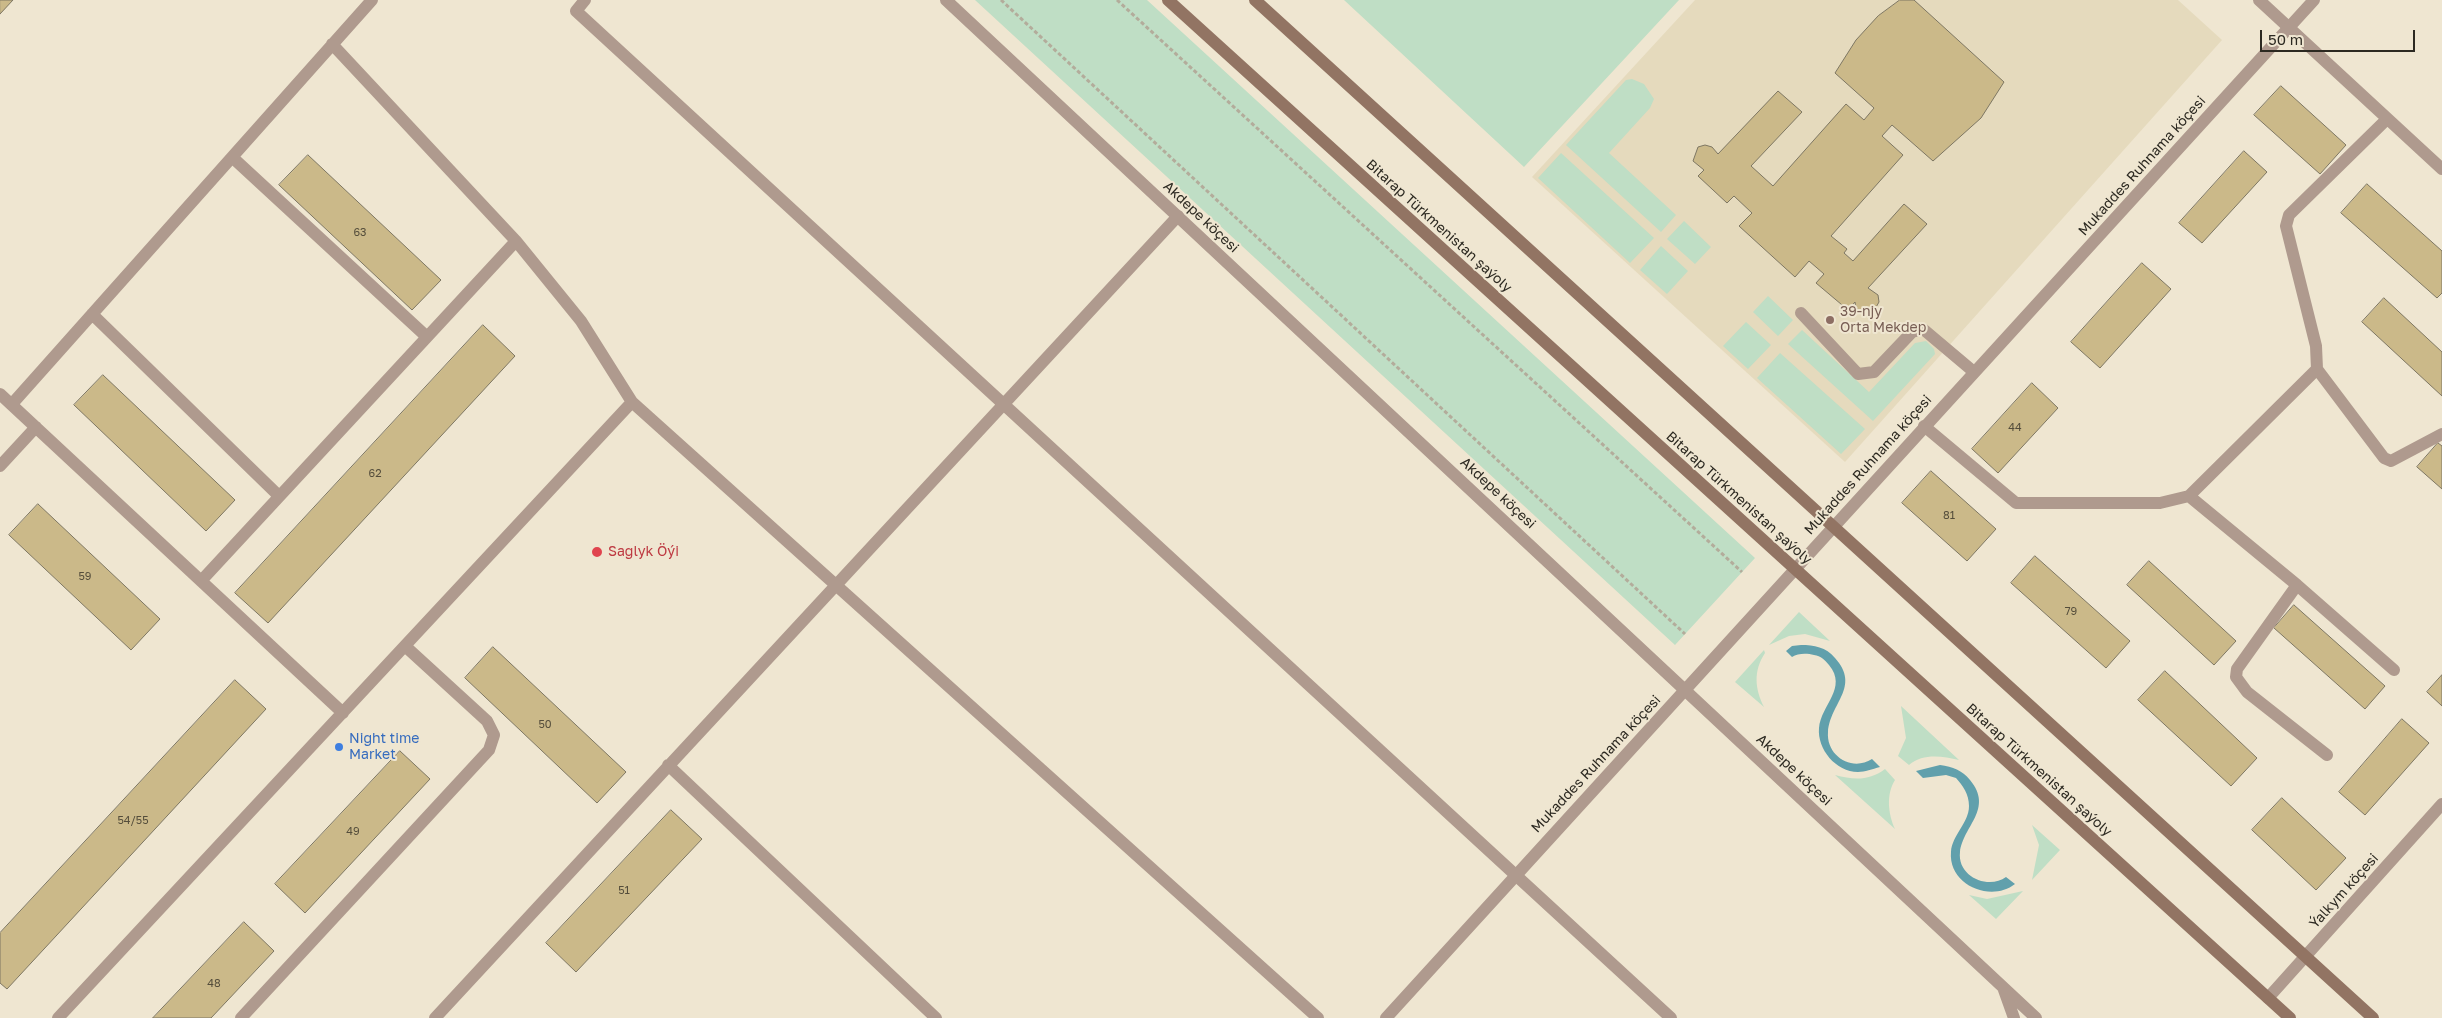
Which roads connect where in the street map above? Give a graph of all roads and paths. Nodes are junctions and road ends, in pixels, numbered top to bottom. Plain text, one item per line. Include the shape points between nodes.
1 (372, 0) edge
2 (585, 0) edge
3 (946, 0) edge
4 (1001, 0) edge
5 (1117, 0) edge
6 (1168, 0) edge
7 (1255, 0) edge
8 (2259, 0) edge
9 (2314, 0) edge
10 (2289, 28) junction
11 (332, 44) junction
12 (2387, 119) junction
13 (232, 158) junction
14 (2442, 169) edge
15 (1178, 216) junction
16 (516, 241) junction
17 (92, 314) junction
18 (1801, 314) dead end
19 (427, 337) junction
20 (2317, 369) junction
21 (1974, 372) junction
22 (0, 394) edge
23 (632, 402) junction
24 (1004, 403) junction
25 (12, 404) junction
26 (1924, 426) junction
27 (36, 427) junction
28 (2442, 434) edge
29 (0, 466) edge
30 (279, 496) junction
31 (2190, 496) junction
32 (1833, 526) junction
33 (1794, 568) junction
34 (1742, 572) dead end
35 (201, 581) junction
36 (835, 585) junction
37 (2297, 585) junction
38 (1685, 634) dead end
39 (405, 646) junction
40 (2394, 670) dead end
41 (1686, 689) junction
42 (343, 713) junction
43 (2327, 755) dead end
44 (668, 764) junction
45 (2442, 804) edge
46 (1515, 874) junction
47 (2305, 956) junction
48 (2002, 986) junction
49 (2268, 998) junction
50 (58, 1018) edge
51 (241, 1018) edge
52 (435, 1018) edge
53 (936, 1018) edge
54 (1318, 1018) edge
55 (1386, 1018) edge
56 (1671, 1018) edge
57 (2014, 1018) edge
58 (2036, 1018) edge
59 (2290, 1018) edge
60 (2373, 1018) edge

1 - 11 street
2 - 24 street via 576,11
3 - 15 street, Akdepe köçesi
4 - 38 path
5 - 34 path
6 - 33 main road, Bitarap Türkmenistan şaýoly
7 - 32 main road
8 - 10 street
9 - 10 street, Mukaddes Ruhnama köçesi
10 - 12 street
10 - 21 street, Mukaddes Ruhnama köçesi
11 - 13 street
11 - 16 street
12 - 14 street
12 - 20 street via 2289,215 2286,226 2316,346
13 - 17 street
13 - 19 street
15 - 24 street
15 - 41 street, Akdepe köçesi
16 - 19 street
16 - 23 street via 581,321
17 - 25 street
17 - 30 street
18 - 21 street via 1858,374 1874,372 1912,332 1922,329
19 - 30 street
20 - 28 street via 2384,458 2391,461
20 - 31 street
21 - 26 street, Mukaddes Ruhnama köçesi
22 - 25 street
23 - 36 street
23 - 39 street
24 - 36 street
24 - 46 street
25 - 27 street
26 - 31 street via 2016,503 2160,503
26 - 32 street, Mukaddes Ruhnama köçesi
27 - 29 street
27 - 35 street
30 - 35 street
31 - 37 street
32 - 33 street, Mukaddes Ruhnama köçesi
32 - 47 main road
33 - 41 street, Mukaddes Ruhnama köçesi
33 - 49 main road, Bitarap Türkmenistan şaýoly
35 - 42 street
36 - 44 street
36 - 54 street
37 - 40 street
37 - 43 street via 2237,669 2236,677 2247,692
39 - 42 street
39 - 51 street via 487,721 494,735 489,750
41 - 46 street, Mukaddes Ruhnama köçesi
41 - 48 street, Akdepe köçesi
42 - 50 street
44 - 52 street
44 - 53 street
45 - 47 street, Ýalkym köçesi
46 - 55 street, Mukaddes Ruhnama köçesi
46 - 56 street
47 - 49 street, Ýalkym köçesi
47 - 60 main road
48 - 57 street, Akdepe köçesi
48 - 58 street
49 - 59 main road, Bitarap Türkmenistan şaýoly

